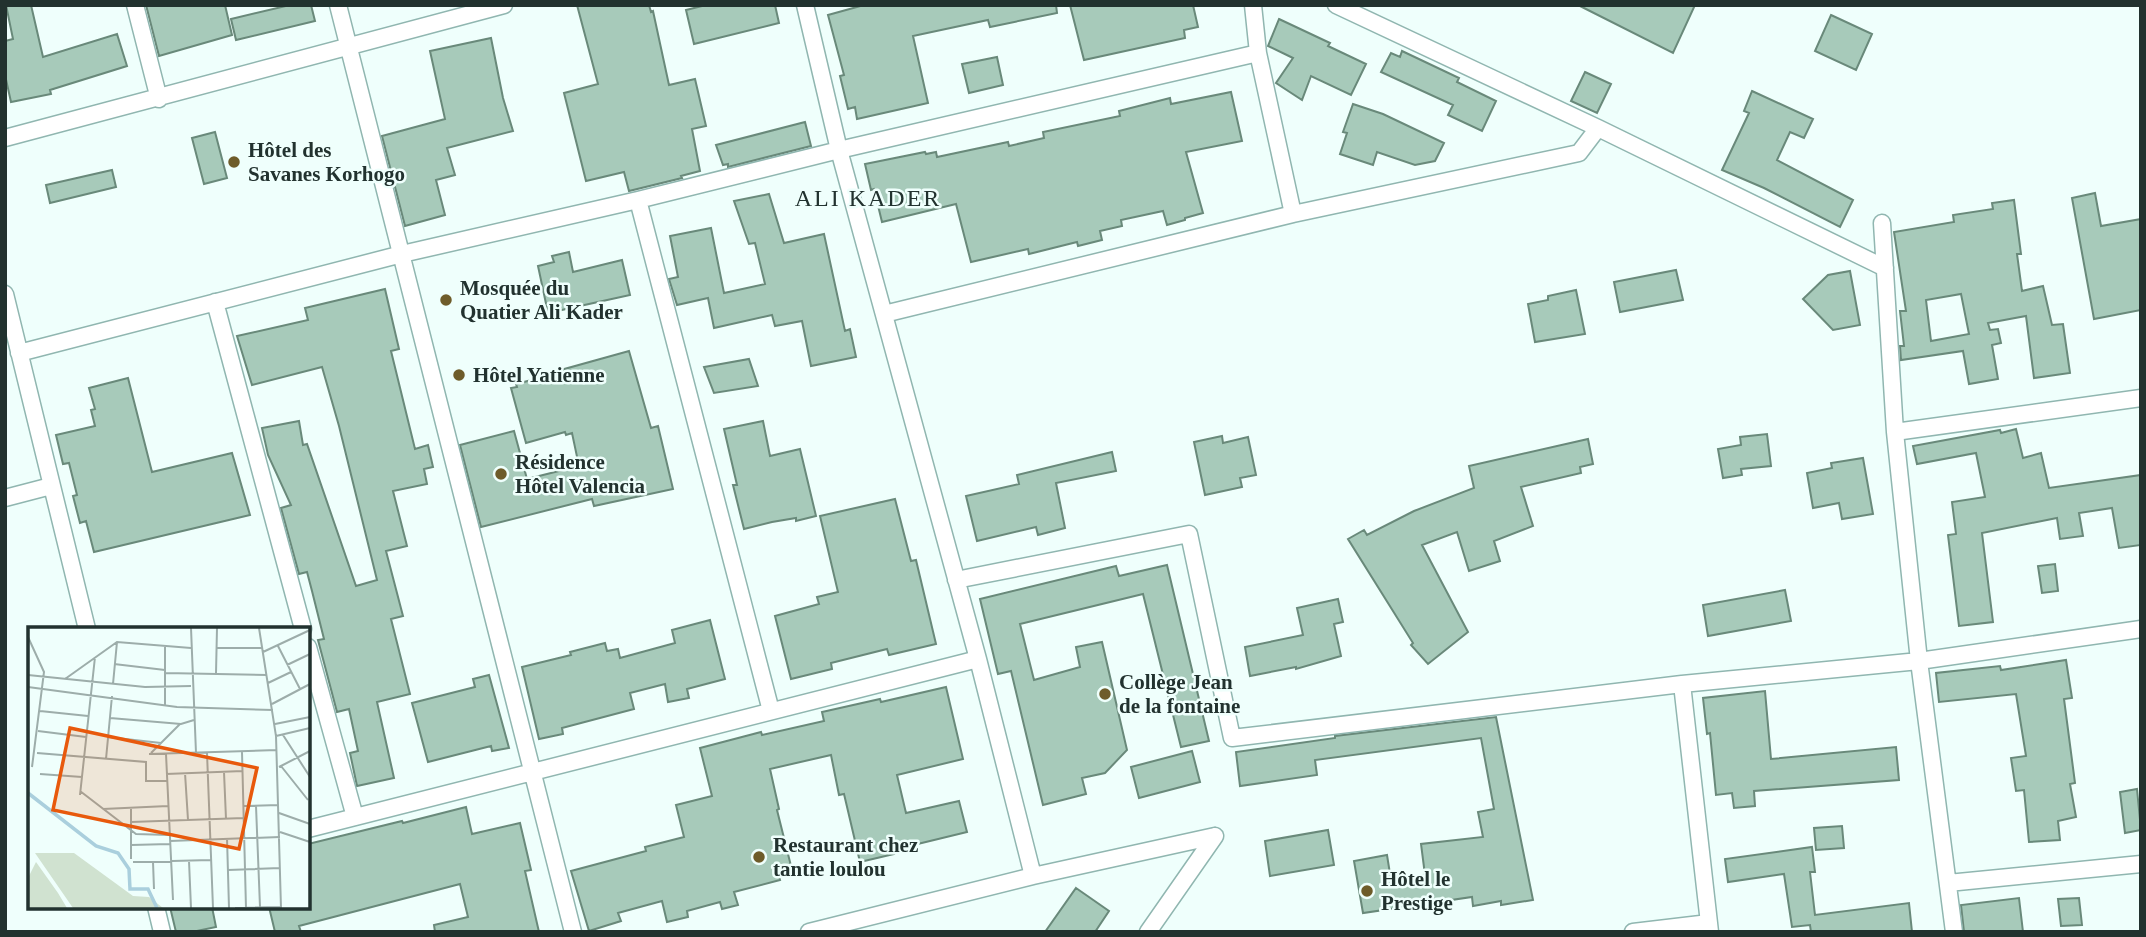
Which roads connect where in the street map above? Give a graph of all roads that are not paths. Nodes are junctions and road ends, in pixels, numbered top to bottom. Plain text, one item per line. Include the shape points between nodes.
1 (135, 5) edge
2 (338, 5) edge
3 (504, 5) edge
4 (805, 5) edge
5 (1253, 5) edge
6 (1336, 5) edge
7 (349, 46) junction
8 (1258, 53) junction
9 (159, 99) junction
10 (1598, 128) junction
11 (5, 138) edge
12 (839, 150) junction
13 (638, 200) junction
14 (1293, 214) junction
15 (1882, 223) dead end
16 (402, 254) junction
17 (1885, 268) junction
18 (5, 294) edge
19 (215, 302) junction
20 (884, 314) junction
21 (19, 353) junction
22 (2141, 398) edge
23 (1895, 432) junction
24 (51, 486) junction
25 (5, 498) edge
26 (956, 580) junction
27 (86, 627) edge
28 (302, 627) edge
29 (2141, 629) edge
30 (310, 654) edge
31 (978, 659) junction
32 (1919, 661) junction
33 (1682, 684) junction
34 (771, 711) junction
35 (533, 772) junction
36 (355, 817) junction
37 (310, 828) edge
38 (2141, 864) edge
39 (1033, 877) junction
40 (1948, 883) junction
41 (156, 909) edge
42 (1709, 928) edge
43 (162, 932) edge
44 (573, 932) edge
45 (809, 932) edge
46 (1148, 932) edge
47 (1633, 932) edge
48 (1954, 932) edge

1 - 9 street
2 - 7 street
3 - 7 street
4 - 12 street
5 - 8 street
6 - 10 street
7 - 9 street
7 - 16 street
8 - 12 street
8 - 14 street
9 - 11 street
10 - 14 street via 1579,153
10 - 17 street
12 - 13 street
12 - 20 street
13 - 16 street
13 - 34 street
14 - 20 street
15 - 17 street
16 - 19 street
16 - 35 street
17 - 23 street
18 - 21 street
19 - 21 street
19 - 28 street
20 - 26 street
21 - 24 street
22 - 23 street
23 - 32 street
24 - 25 street
24 - 27 street
26 - 31 street
26 - 33 street via 1189,534 1232,738
29 - 32 street
30 - 36 street
31 - 34 street
31 - 39 street
32 - 33 street
32 - 40 street
33 - 42 street
34 - 35 street
35 - 36 street
35 - 44 street
36 - 37 street
38 - 40 street
39 - 45 street
39 - 46 street via 1215,836
40 - 48 street
41 - 43 street
42 - 47 street

